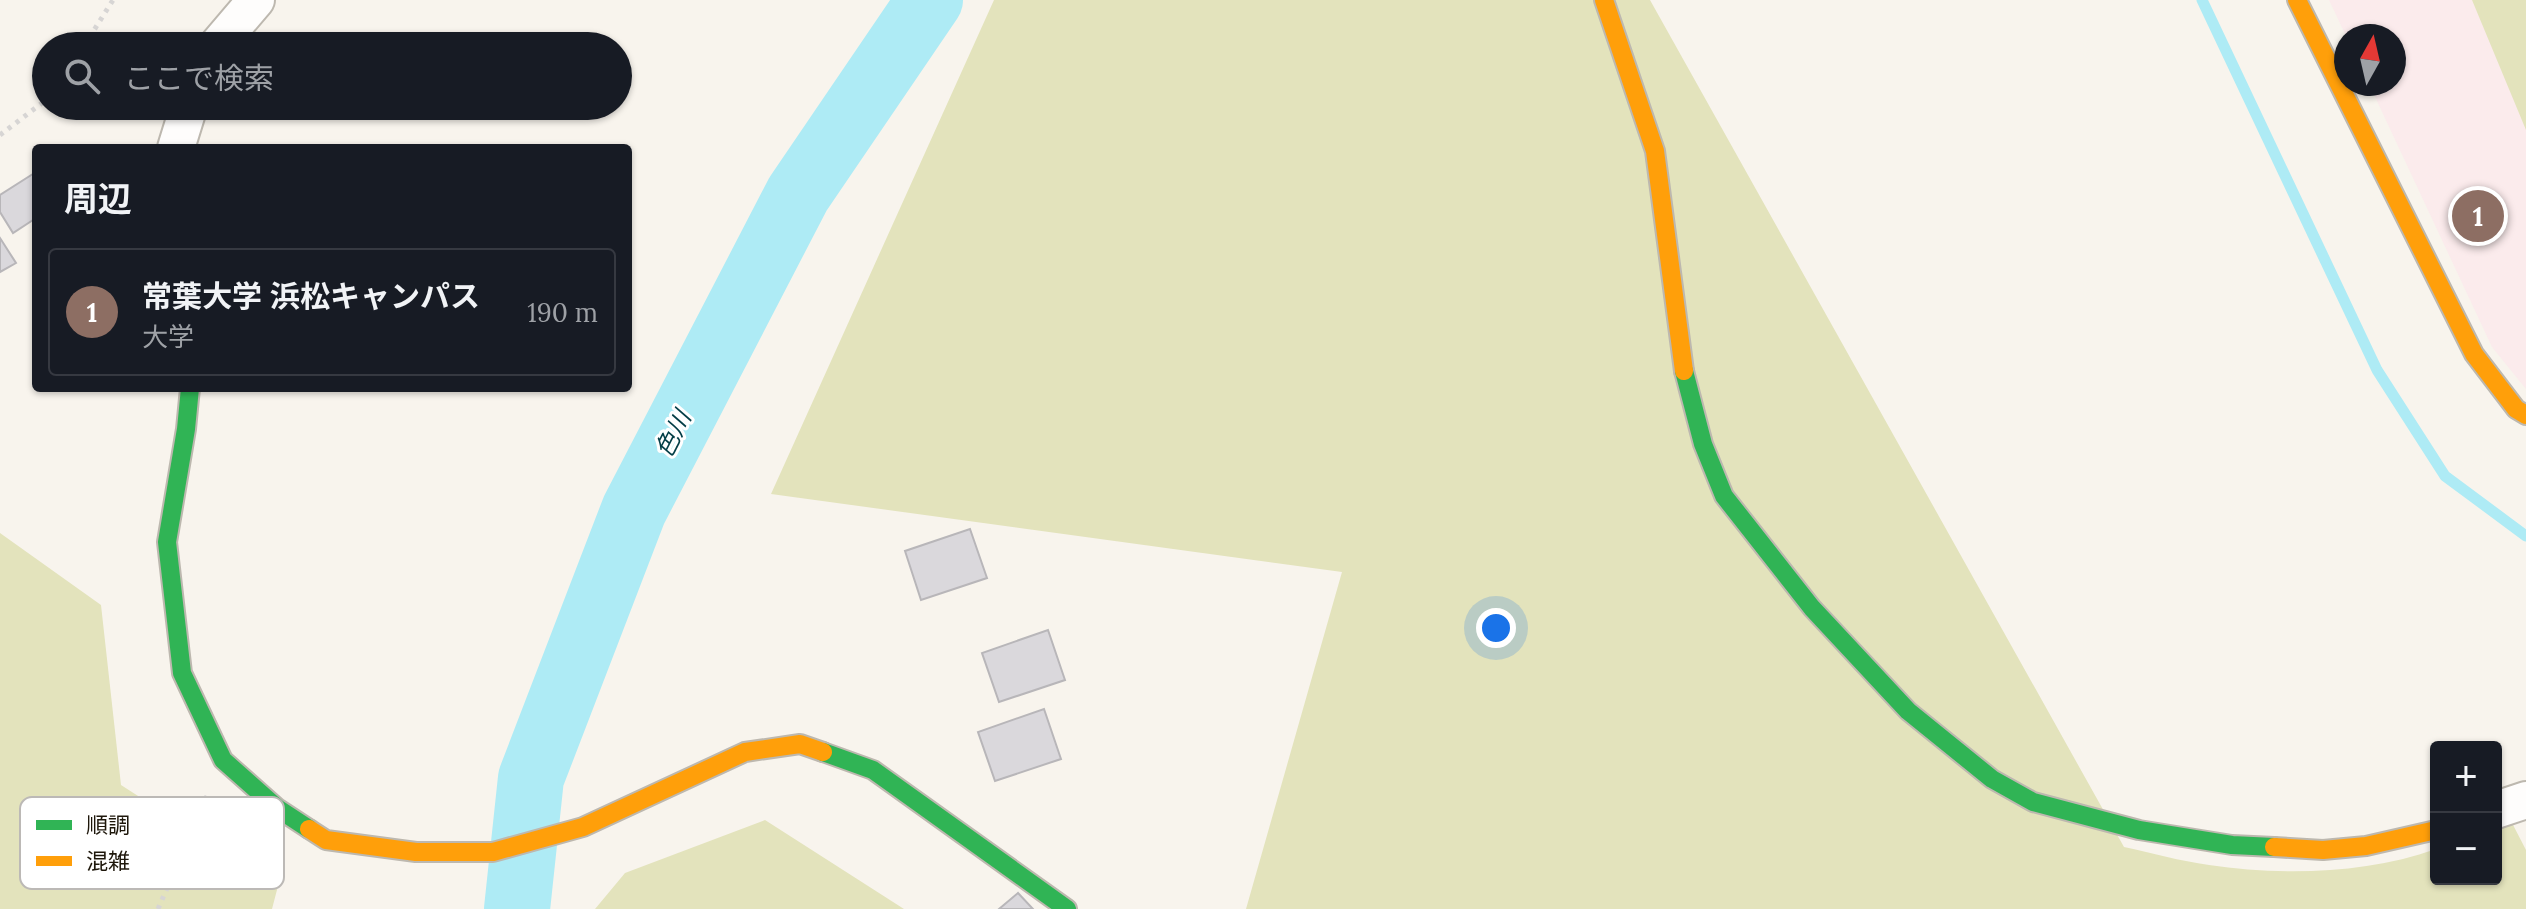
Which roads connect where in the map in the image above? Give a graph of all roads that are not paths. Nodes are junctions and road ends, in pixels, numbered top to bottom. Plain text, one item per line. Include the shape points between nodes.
1 (256, 0) edge
2 (1604, 0) edge
3 (2297, 0) edge
4 (229, 32) edge
5 (185, 120) edge
6 (177, 144) edge
7 (190, 392) edge
8 (2526, 415) edge
9 (265, 797) edge
10 (2526, 800) edge
11 (2502, 808) edge
12 (284, 813) edge
13 (2430, 831) edge
14 (1067, 909) edge

1 - 4 street
2 - 13 street via 1655,151 1685,376 1724,496 1812,608 1908,711 1992,779 2033,802 2139,830 2232,845 2323,850
3 - 8 street via 2474,354
5 - 6 street
7 - 9 street via 167,542 182,673 223,760
10 - 11 street
12 - 14 street via 326,840 416,852 493,852 583,827 745,752 800,744 873,770

